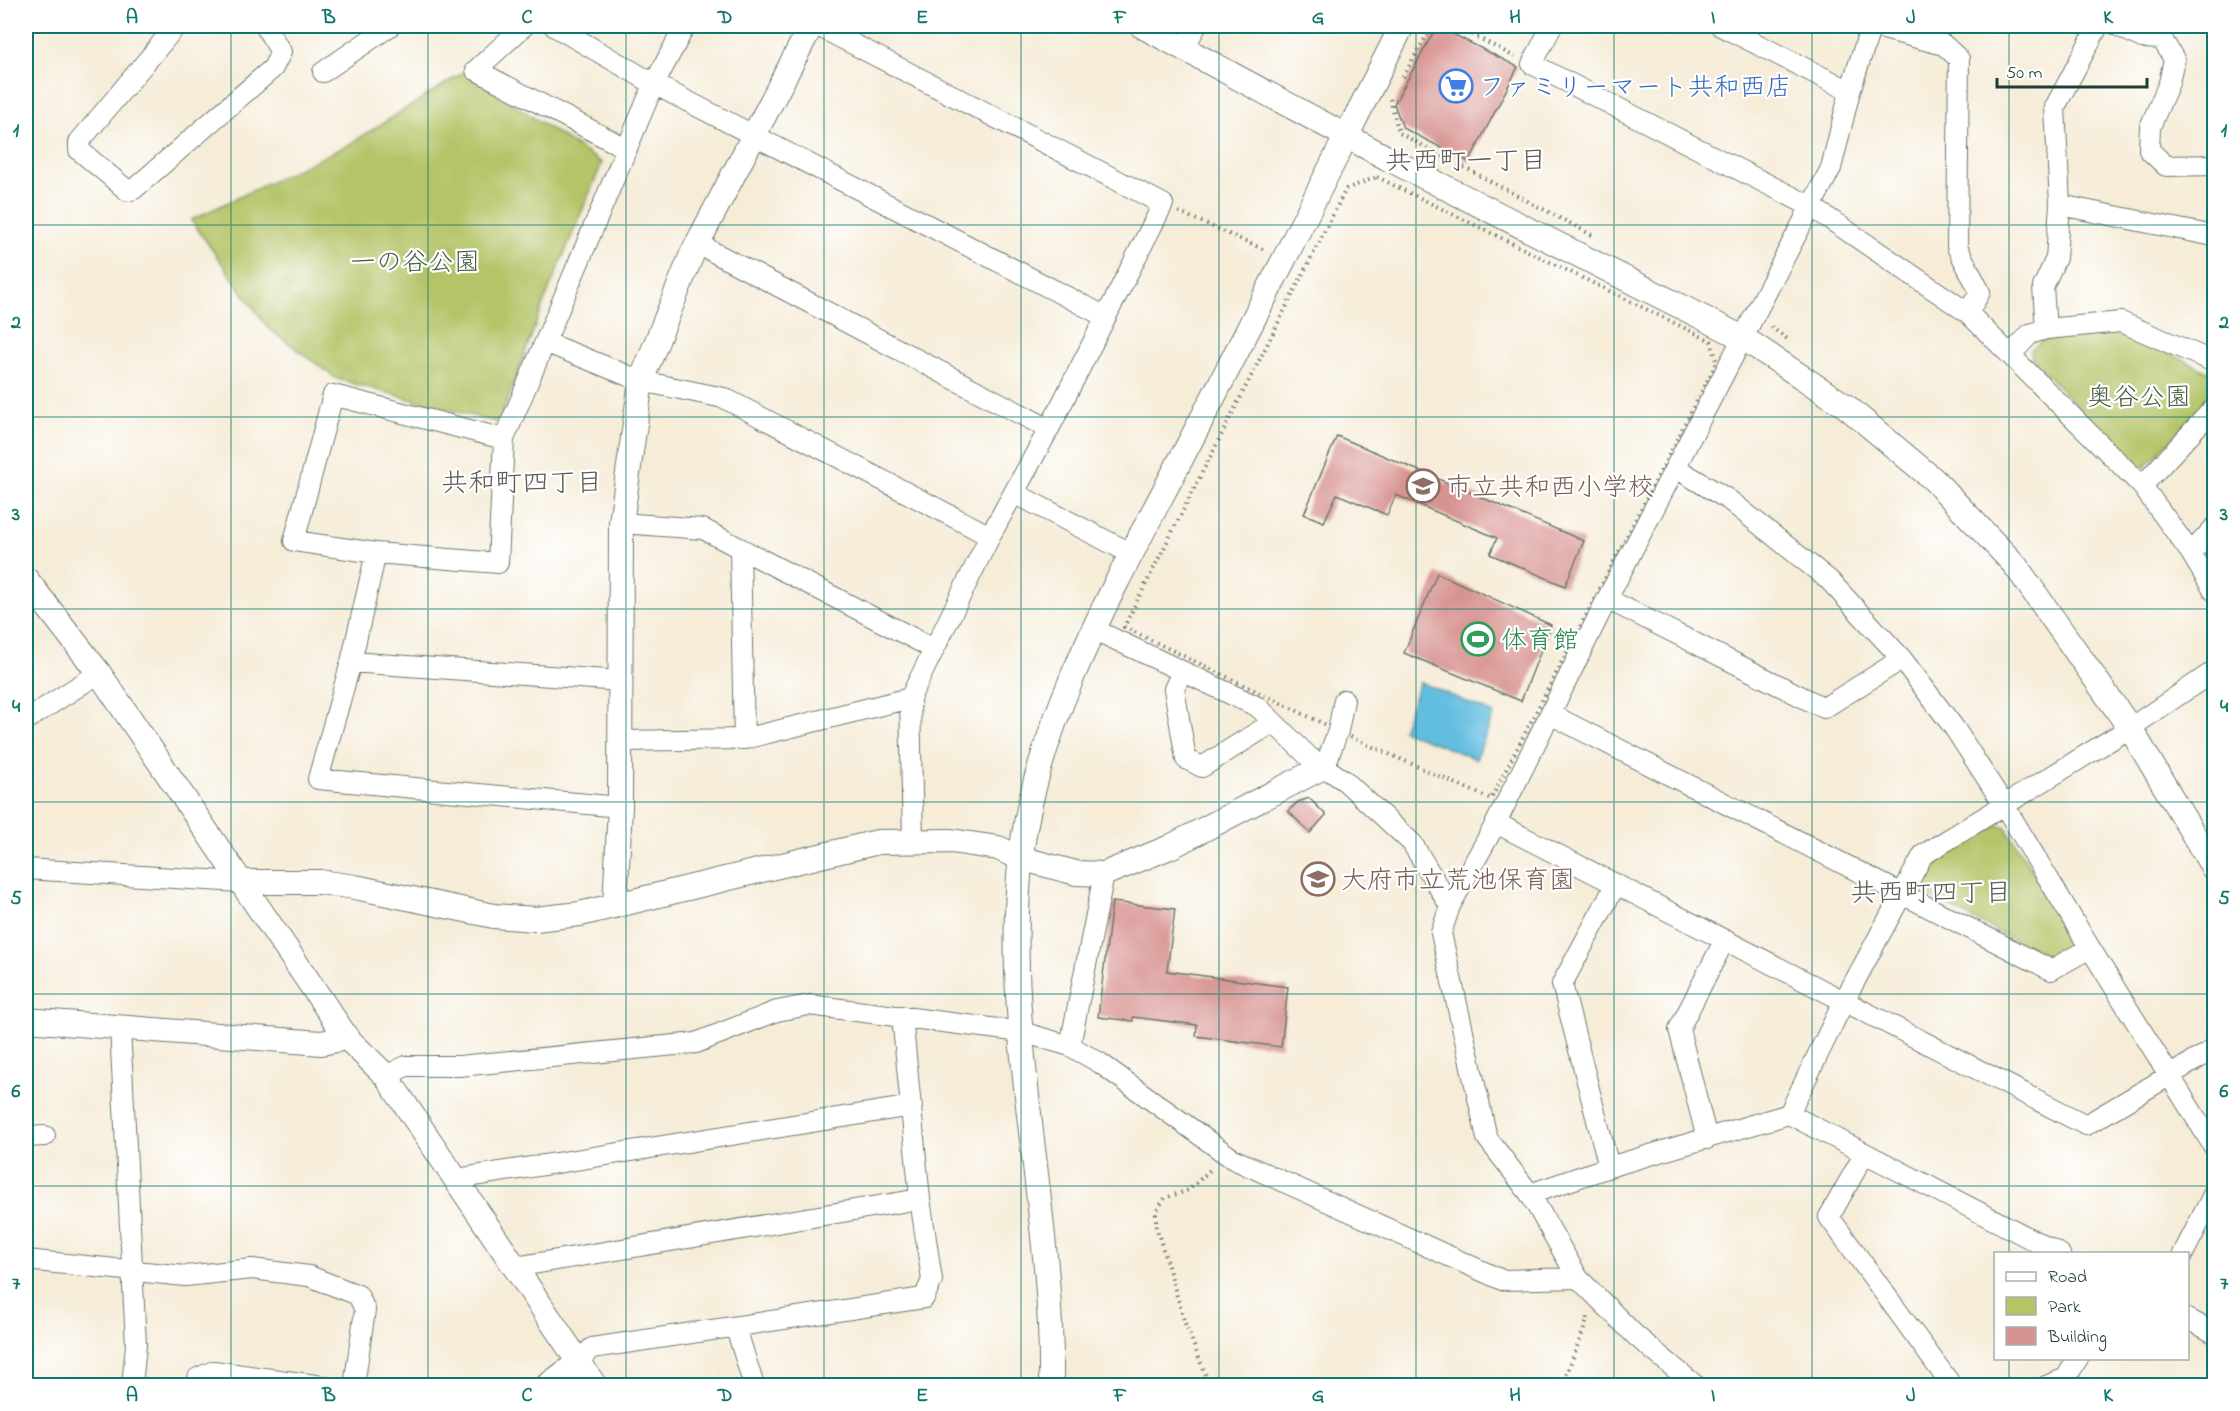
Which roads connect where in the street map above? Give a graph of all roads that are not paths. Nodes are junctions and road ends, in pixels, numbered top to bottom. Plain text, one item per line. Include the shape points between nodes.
1 (175, 26) edge
2 (266, 26) edge
3 (390, 26) edge
4 (524, 26) edge
5 (554, 26) edge
6 (685, 26) edge
7 (811, 26) edge
8 (818, 26) edge
9 (1142, 26) edge
10 (1196, 26) edge
11 (1402, 26) edge
12 (1552, 26) edge
13 (1721, 26) edge
14 (1872, 26) edge
15 (2098, 26) edge
16 (2118, 26) edge
17 (1185, 47) junction
18 (323, 72) dead end
19 (654, 84) junction
20 (1850, 91) junction
21 (754, 136) junction
22 (1346, 136) junction
23 (627, 149) junction
24 (2214, 165) edge
25 (2060, 205) junction
26 (1812, 207) junction
27 (2214, 236) edge
28 (698, 244) junction
29 (1968, 313) junction
30 (1106, 317) junction
31 (2046, 329) junction
32 (1743, 338) junction
33 (545, 342) junction
34 (2011, 354) junction
35 (2214, 362) edge
36 (641, 381) junction
37 (2214, 408) edge
38 (1049, 429) junction
39 (504, 439) junction
40 (1676, 468) junction
41 (2142, 486) junction
42 (1014, 493) junction
43 (621, 523) junction
44 (2214, 528) edge
45 (990, 536) junction
46 (740, 548) junction
47 (376, 553) junction
48 (2191, 553) junction
49 (1132, 554) junction
50 (26, 579) edge
51 (2214, 591) edge
52 (1607, 599) junction
53 (1095, 630) junction
54 (934, 649) junction
55 (1902, 659) junction
56 (351, 662) junction
57 (1182, 672) junction
58 (2214, 672) edge
59 (99, 673) junction
60 (621, 681) junction
61 (910, 698) junction
62 (1344, 700) dead end
63 (1550, 714) junction
64 (26, 718) edge
65 (1272, 723) junction
66 (2130, 728) junction
67 (744, 739) junction
68 (620, 741) junction
69 (1325, 766) junction
70 (2004, 805) junction
71 (620, 807) junction
72 (1496, 823) junction
73 (914, 842) junction
74 (1020, 858) junction
75 (26, 869) edge
76 (2214, 869) edge
77 (1104, 874) junction
78 (240, 882) junction
79 (1616, 884) junction
80 (1901, 895) junction
81 (615, 906) junction
82 (1450, 906) junction
83 (1724, 940) junction
84 (2090, 948) junction
85 (1844, 1001) junction
86 (902, 1016) junction
87 (26, 1020) edge
88 (120, 1027) junction
89 (1022, 1032) junction
90 (348, 1038) junction
91 (1070, 1046) junction
92 (2214, 1049) edge
93 (386, 1076) junction
94 (2169, 1076) junction
95 (912, 1106) junction
96 (1789, 1114) junction
97 (1707, 1139) junction
98 (2214, 1147) edge
99 (1865, 1153) junction
100 (1609, 1167) junction
101 (456, 1179) junction
102 (2214, 1193) edge
103 (1530, 1194) junction
104 (920, 1199) junction
105 (2056, 1252) edge
106 (2183, 1252) edge
107 (26, 1260) edge
108 (515, 1267) junction
109 (132, 1271) junction
110 (1578, 1278) junction
111 (2189, 1320) edge
112 (736, 1328) junction
113 (2214, 1333) edge
114 (2078, 1360) edge
115 (579, 1362) junction
116 (132, 1386) edge
117 (196, 1386) edge
118 (323, 1386) edge
119 (354, 1386) edge
120 (548, 1386) edge
121 (595, 1386) edge
122 (754, 1386) edge
123 (1051, 1386) edge
124 (1696, 1386) edge
125 (1952, 1386) edge
126 (2046, 1386) edge

1 - 2 street via 79,142 79,150 128,190 134,189 273,68 281,52
3 - 18 street
4 - 23 street via 476,70
5 - 19 street
6 - 19 street
7 - 21 street
8 - 30 street via 1163,204
9 - 17 street
10 - 17 street
11 - 22 street
12 - 26 street via 1532,64
13 - 20 street
14 - 20 street
14 - 29 street via 1944,45 1959,59 1957,247 1980,292
15 - 25 street via 2055,107
16 - 24 street via 2142,38 2162,39 2174,60 2169,83 2150,127 2149,150 2166,166
17 - 22 street
19 - 21 street
19 - 23 street
20 - 26 street via 1831,168
21 - 28 street
21 - 30 street
22 - 32 street
22 - 49 street
23 - 33 street
25 - 27 street
25 - 31 street via 2056,258 2043,287
26 - 29 street
26 - 32 street
28 - 36 street
28 - 38 street
29 - 34 street
30 - 38 street
31 - 34 street via 2030,334
31 - 35 street via 2121,322
32 - 40 street
32 - 66 street via 1848,407 1934,480 2015,565
33 - 36 street
33 - 39 street
34 - 41 street
36 - 43 street
36 - 45 street via 724,398
37 - 41 street
38 - 42 street
39 - 47 street via 498,563
39 - 47 street via 333,395 294,541
40 - 52 street
40 - 55 street via 1729,501 1829,580
41 - 48 street
42 - 45 street
42 - 49 street
43 - 46 street via 703,529
43 - 60 street
44 - 48 street
45 - 54 street
46 - 54 street
46 - 67 street
47 - 56 street
48 - 51 street
49 - 53 street
50 - 59 street
52 - 55 street via 1824,708
52 - 63 street
53 - 57 street
53 - 74 street via 1049,736 1029,800
54 - 61 street
55 - 70 street via 1955,729
56 - 60 street
56 - 71 street via 318,779
57 - 65 street via 1258,707
57 - 65 street via 1174,689 1186,759 1202,767
58 - 66 street
59 - 64 street
59 - 78 street
60 - 68 street
61 - 67 street
61 - 73 street
62 - 69 street
63 - 72 street
63 - 80 street
65 - 69 street via 1309,757
66 - 70 street
66 - 76 street
67 - 68 street
68 - 71 street
69 - 77 street via 1170,847
69 - 82 street via 1412,843
70 - 80 street via 1923,855
70 - 84 street
71 - 81 street
72 - 79 street
72 - 82 street
73 - 74 street via 951,841 998,848
73 - 81 street via 878,842
74 - 77 street via 1076,873
74 - 89 street via 1016,937
75 - 78 street
77 - 91 street
78 - 81 street via 355,886 494,916 535,919
78 - 90 street
79 - 83 street
79 - 100 street via 1562,984
80 - 84 street via 2051,970
80 - 85 street
82 - 103 street via 1441,933 1487,1138
83 - 85 street
83 - 97 street via 1679,1029
84 - 94 street
85 - 94 street via 2086,1125
85 - 96 street
86 - 89 street
86 - 93 street via 809,1005 777,1011 696,1043 459,1066 406,1066
86 - 95 street
87 - 88 street
88 - 90 street via 321,1043
88 - 109 street
89 - 91 street
89 - 123 street via 1052,1332
90 - 93 street
91 - 110 street via 1100,1063 1226,1154 1502,1280
92 - 94 street
93 - 101 street
94 - 98 street
95 - 101 street
95 - 104 street
96 - 97 street
96 - 99 street
97 - 100 street
99 - 105 street
99 - 125 street via 1829,1217
100 - 103 street
101 - 108 street
102 - 106 street
103 - 110 street
104 - 108 street
104 - 112 street via 932,1280 924,1298
107 - 109 street
108 - 115 street
109 - 116 street via 136,1345
109 - 119 street via 185,1276 252,1269 309,1276 358,1295 364,1310
110 - 124 street via 1636,1336
111 - 113 street
112 - 115 street via 592,1348
112 - 122 street
114 - 126 street via 2066,1378
115 - 120 street
115 - 121 street
117 - 118 street via 198,1378 214,1371

